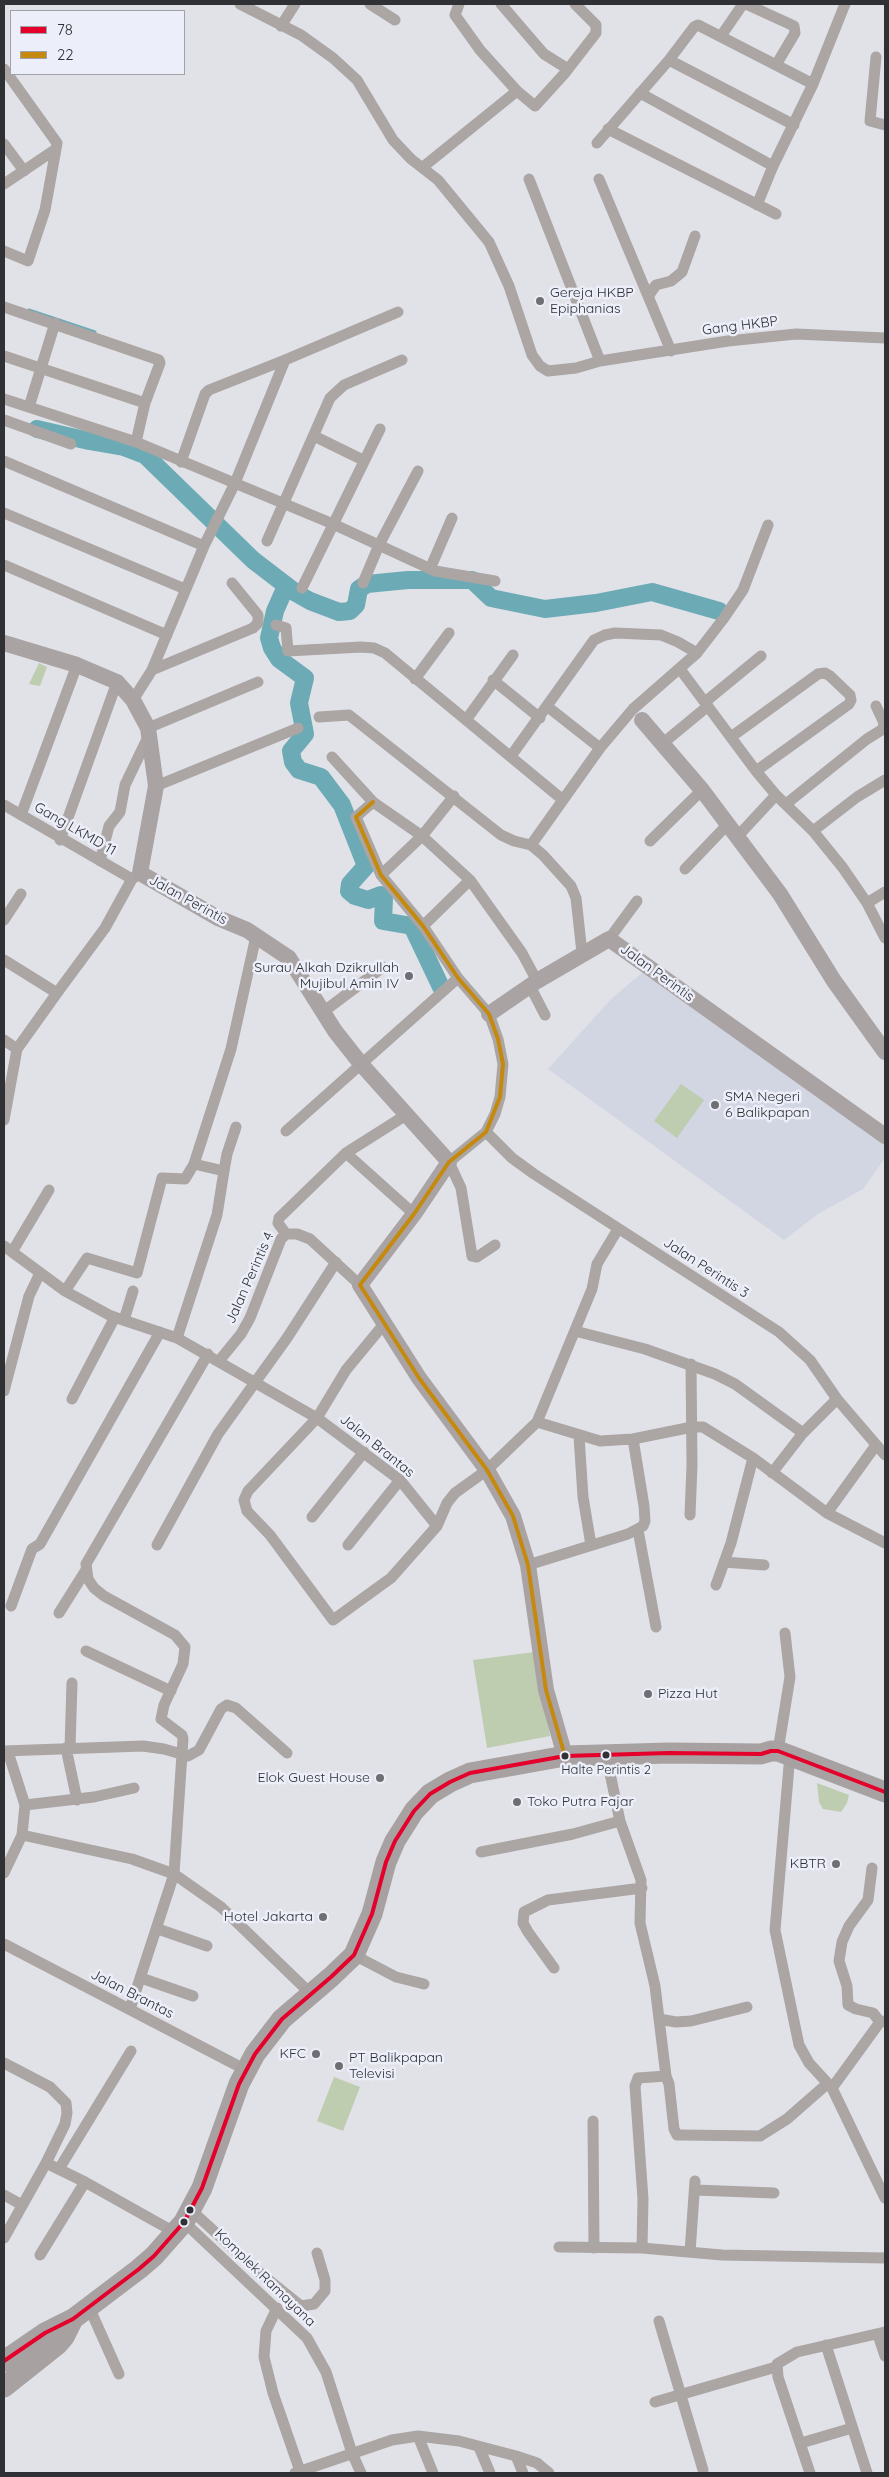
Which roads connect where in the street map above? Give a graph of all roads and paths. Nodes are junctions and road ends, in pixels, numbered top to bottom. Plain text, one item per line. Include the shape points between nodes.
1 (240, 4) edge
2 (295, 4) edge
3 (370, 4) edge
4 (459, 4) edge
5 (501, 4) edge
6 (575, 4) edge
7 (745, 4) edge
8 (845, 4) edge
9 (395, 20) dead end
10 (280, 26) junction
11 (721, 36) junction
12 (876, 57) dead end
13 (669, 60) junction
14 (776, 65) junction
15 (4, 69) edge
16 (568, 69) junction
17 (813, 84) junction
18 (517, 91) junction
19 (640, 93) junction
20 (794, 125) junction
21 (885, 125) edge
22 (608, 129) junction
23 (597, 143) dead end
24 (4, 144) edge
25 (56, 149) junction
26 (773, 166) junction
27 (423, 167) junction
28 (24, 171) junction
29 (530, 179) dead end
30 (599, 179) dead end
31 (4, 184) edge
32 (758, 205) junction
33 (776, 214) dead end
34 (695, 236) dead end
35 (4, 251) edge
36 (649, 295) junction
37 (4, 306) edge
38 (398, 312) dead end
39 (55, 324) junction
40 (885, 338) edge
41 (671, 351) junction
42 (4, 356) edge
43 (285, 360) junction
44 (402, 360) dead end
45 (600, 361) junction
46 (40, 368) junction
47 (4, 399) edge
48 (145, 403) junction
49 (28, 408) junction
50 (4, 420) edge
51 (380, 429) dead end
52 (314, 436) junction
53 (136, 442) junction
54 (71, 444) dead end
55 (363, 460) junction
56 (4, 461) edge
57 (180, 462) junction
58 (418, 471) dead end
59 (234, 483) junction
60 (284, 504) junction
61 (4, 513) edge
62 (452, 518) dead end
63 (333, 524) junction
64 (768, 525) dead end
65 (267, 541) dead end
66 (204, 546) junction
67 (379, 546) junction
68 (4, 565) edge
69 (430, 569) junction
70 (495, 581) dead end
71 (232, 583) dead end
72 (363, 583) dead end
73 (302, 588) dead end
74 (185, 589) junction
75 (276, 625) dead end
76 (449, 633) dead end
77 (167, 635) junction
78 (4, 643) edge
79 (697, 653) junction
80 (513, 655) dead end
81 (761, 656) dead end
82 (77, 665) junction
83 (680, 669) junction
84 (152, 670) junction
85 (415, 679) junction
86 (493, 680) junction
87 (116, 682) junction
88 (258, 682) dead end
89 (133, 700) junction
90 (706, 704) junction
91 (876, 706) dead end
92 (548, 707) junction
93 (319, 717) dead end
94 (540, 718) junction
95 (466, 720) junction
96 (642, 720) dead end
97 (298, 728) dead end
98 (148, 731) junction
99 (731, 737) junction
100 (662, 744) junction
101 (600, 748) junction
102 (511, 756) junction
103 (332, 757) dead end
104 (756, 771) junction
105 (885, 780) edge
106 (156, 786) junction
107 (702, 790) junction
108 (776, 795) junction
109 (454, 796) junction
110 (563, 800) junction
111 (374, 802) junction
112 (786, 804) junction
113 (4, 806) edge
114 (21, 815) junction
115 (732, 831) junction
116 (814, 831) junction
117 (422, 836) junction
118 (60, 840) junction
119 (650, 840) dead end
120 (531, 846) junction
121 (100, 861) junction
122 (685, 869) dead end
123 (381, 875) junction
124 (136, 876) junction
125 (470, 880) junction
126 (885, 892) edge
127 (21, 894) dead end
128 (637, 901) dead end
129 (867, 903) junction
130 (4, 920) edge
131 (423, 926) junction
132 (256, 936) junction
133 (885, 938) edge
134 (609, 939) junction
135 (582, 953) junction
136 (4, 960) edge
137 (383, 967) dead end
138 (458, 978) junction
139 (534, 983) junction
140 (57, 993) junction
141 (323, 1012) junction
142 (489, 1014) junction
143 (545, 1015) dead end
144 (4, 1040) edge
145 (17, 1049) junction
146 (885, 1052) edge
147 (362, 1064) junction
148 (406, 1115) junction
149 (4, 1120) edge
150 (236, 1127) dead end
151 (286, 1131) dead end
152 (486, 1132) junction
153 (885, 1136) edge
154 (346, 1153) junction
155 (449, 1162) junction
156 (194, 1164) junction
157 (224, 1171) junction
158 (49, 1190) dead end
159 (414, 1214) junction
160 (618, 1230) junction
161 (286, 1234) junction
162 (495, 1245) dead end
163 (8, 1249) edge
164 (336, 1262) junction
165 (40, 1273) junction
166 (360, 1285) junction
167 (66, 1291) junction
168 (133, 1291) dead end
169 (119, 1319) junction
170 (384, 1324) junction
171 (575, 1331) junction
172 (160, 1332) junction
173 (177, 1338) junction
174 (208, 1354) junction
175 (219, 1361) junction
176 (691, 1364) junction
177 (253, 1383) junction
178 (4, 1391) edge
179 (72, 1399) dead end
180 (837, 1399) junction
181 (317, 1418) junction
182 (537, 1422) junction
183 (692, 1426) junction
184 (803, 1433) junction
185 (579, 1436) junction
186 (633, 1439) junction
187 (876, 1445) junction
188 (364, 1452) junction
189 (885, 1455) edge
190 (753, 1458) junction
191 (487, 1470) junction
192 (772, 1474) junction
193 (400, 1480) junction
194 (827, 1514) junction
195 (690, 1515) dead end
196 (312, 1517) dead end
197 (437, 1526) junction
198 (638, 1530) junction
199 (885, 1543) edge
200 (157, 1545) dead end
201 (348, 1545) dead end
202 (591, 1545) junction
203 (724, 1562) junction
204 (528, 1565) junction
205 (764, 1565) dead end
206 (86, 1570) junction
207 (716, 1585) dead end
208 (11, 1606) dead end
209 (59, 1613) dead end
210 (656, 1628) dead end
211 (785, 1633) dead end
212 (86, 1651) dead end
213 (72, 1683) dead end
214 (171, 1691) junction
215 (68, 1748) junction
216 (6, 1751) edge
217 (287, 1753) dead end
218 (606, 1754) junction
219 (184, 1755) junction
220 (565, 1756) junction
221 (776, 1757) junction
222 (134, 1788) dead end
223 (858, 1788) junction
224 (885, 1792) edge
225 (77, 1800) junction
226 (885, 1802) edge
227 (25, 1805) junction
228 (620, 1821) junction
229 (22, 1836) junction
230 (481, 1852) dead end
231 (872, 1868) dead end
232 (4, 1873) edge
233 (174, 1874) junction
234 (642, 1888) junction
235 (158, 1929) junction
236 (4, 1944) edge
237 (207, 1946) dead end
238 (354, 1955) junction
239 (554, 1968) dead end
240 (141, 1978) junction
241 (424, 1984) dead end
242 (311, 1994) junction
243 (193, 1996) dead end
244 (747, 2007) dead end
245 (130, 2009) junction
246 (660, 2019) junction
247 (883, 2022) edge
248 (131, 2051) dead end
249 (4, 2063) edge
250 (246, 2070) junction
251 (666, 2076) junction
252 (829, 2086) junction
253 (593, 2121) dead end
254 (46, 2163) junction
255 (59, 2169) junction
256 (85, 2182) junction
257 (774, 2192) dead end
258 (4, 2195) edge
259 (885, 2198) edge
260 (22, 2205) junction
261 (184, 2222) junction
262 (4, 2238) edge
263 (559, 2247) dead end
264 (594, 2248) junction
265 (642, 2248) junction
266 (690, 2252) junction
267 (318, 2253) dead end
268 (40, 2255) dead end
269 (885, 2258) edge
270 (277, 2308) junction
271 (81, 2313) junction
272 (659, 2321) dead end
273 (881, 2333) edge
274 (826, 2345) junction
275 (885, 2356) edge
276 (4, 2361) edge
277 (776, 2367) junction
278 (119, 2374) dead end
279 (4, 2387) edge
280 (680, 2394) junction
281 (655, 2402) dead end
282 (852, 2428) junction
283 (418, 2436) junction
284 (801, 2443) junction
285 (479, 2447) junction
286 (352, 2453) junction
287 (516, 2456) junction
288 (703, 2470) dead end
289 (297, 2472) edge
290 (361, 2473) edge
291 (433, 2473) edge
292 (490, 2473) edge
293 (523, 2473) edge
294 (549, 2473) edge
295 (810, 2473) edge
296 (867, 2473) edge

1 - 10 street, Gang HKBP
2 - 10 street
3 - 9 street
4 - 18 street via 455,15 480,50
5 - 16 street via 544,54
6 - 16 street via 597,29
7 - 11 street
7 - 14 street via 794,26 795,33
8 - 17 street
10 - 27 street, Gang HKBP via 301,35 357,80 393,140
11 - 13 street via 698,25
11 - 14 street
12 - 21 street via 870,121
13 - 19 street
13 - 20 street
14 - 17 street
15 - 25 street via 57,139
16 - 18 street via 535,106
17 - 20 street
18 - 27 street
19 - 22 street
19 - 26 street
20 - 26 street
22 - 23 street
22 - 32 street
24 - 28 street
25 - 28 street
25 - 35 street via 45,210 28,261
26 - 32 street
27 - 45 street, Gang HKBP via 462,207 488,242 509,286 532,355 540,366 548,371
28 - 31 street
29 - 45 street
30 - 36 street
32 - 33 street
34 - 36 street via 682,272 671,281 656,285
36 - 41 street
37 - 39 street
38 - 43 street
39 - 46 street
39 - 48 street via 159,360
40 - 41 street, Gang HKBP via 796,334
41 - 45 street, Gang HKBP
42 - 46 street
43 - 57 street via 209,390
43 - 59 street
44 - 52 street via 335,391
46 - 48 street
46 - 49 street
47 - 49 street
48 - 53 street
49 - 53 street
50 - 54 street
51 - 55 street
52 - 55 street
52 - 60 street
53 - 57 street
55 - 63 street
56 - 66 street
57 - 59 street
58 - 67 street
59 - 60 street
59 - 66 street
60 - 63 street
60 - 65 street
61 - 74 street
62 - 69 street
63 - 67 street
63 - 73 street
64 - 79 street via 742,590
66 - 74 street
67 - 69 street
67 - 72 street
68 - 77 street
69 - 70 street
71 - 84 street via 258,615 258,623 253,628
74 - 77 street
75 - 85 street via 284,626 288,631 288,652 374,648 385,653
76 - 85 street
77 - 84 street
78 - 82 street, Jalan Perintis
79 - 83 street
79 - 92 street via 661,635 605,635 594,640
80 - 86 street
81 - 90 street
82 - 87 street, Jalan Perintis
82 - 114 street
83 - 90 street
83 - 101 street via 654,688
84 - 89 street
85 - 95 street
86 - 94 street
86 - 95 street
87 - 89 street, Jalan Perintis
87 - 118 street
88 - 98 street
89 - 98 street, Jalan Perintis
90 - 99 street
90 - 100 street
91 - 112 street via 884,723 883,729
92 - 94 street
92 - 101 street
93 - 109 street via 350,715
94 - 102 street
95 - 102 street
96 - 100 street
97 - 106 street
98 - 106 street, Jalan Perintis
98 - 121 street via 125,785 120,812 109,826
99 - 104 street
99 - 104 street via 818,674 830,676 850,694 849,704
100 - 107 street
101 - 110 street
102 - 110 street
103 - 111 street
104 - 108 street
105 - 116 street via 857,797
106 - 124 street, Jalan Perintis
107 - 115 street
107 - 119 street
108 - 112 street
108 - 115 street
109 - 117 street
109 - 120 street via 501,834
110 - 120 street
111 - 117 street
111 - 123 street via 356,817
112 - 116 street
113 - 114 street, Gang LKMD 11
114 - 118 street, Gang LKMD 11
115 - 122 street
115 - 146 street via 780,894 834,981
116 - 129 street
117 - 123 street
117 - 125 street
118 - 121 street, Gang LKMD 11
120 - 135 street via 571,886 576,898
121 - 124 street, Gang LKMD 11
123 - 131 street
124 - 132 street, Jalan Perintis
124 - 140 street via 105,928
125 - 131 street
125 - 139 street via 522,953
126 - 129 street
127 - 130 street
128 - 134 street
129 - 133 street
131 - 138 street
132 - 141 street, Jalan Perintis via 289,958
132 - 156 street via 231,1049
134 - 135 street, Jalan Perintis
134 - 153 street, Jalan Perintis
135 - 139 street, Jalan Perintis
136 - 140 street
137 - 141 street
138 - 142 street
138 - 147 street
139 - 142 street, Jalan Perintis
139 - 143 street
140 - 145 street
141 - 147 street, Jalan Perintis
142 - 152 street via 503,1064 500,1097
144 - 145 street
145 - 149 street
147 - 148 street, Jalan Perintis
147 - 151 street
148 - 154 street
148 - 155 street, Jalan Perintis
150 - 157 street
152 - 155 street
152 - 160 street, Jalan Perintis 3 via 512,1158
154 - 159 street
154 - 161 street via 279,1218 278,1223
155 - 159 street
155 - 162 street, Jalan Perintis via 461,1188 472,1256 477,1257
156 - 157 street
156 - 167 street via 185,1178 162,1178 137,1273 87,1258
157 - 173 street via 217,1215
158 - 163 street
159 - 166 street
160 - 171 street via 597,1264 592,1289
160 - 180 street, Jalan Perintis 3 via 779,1332 810,1360
161 - 164 street, Jalan Perintis 4 via 310,1239
161 - 175 street, Jalan Perintis 4 via 277,1247 250,1318
163 - 165 street, Jalan Brantas
164 - 166 street, Jalan Perintis 4
164 - 177 street via 287,1338
165 - 167 street, Jalan Brantas
165 - 178 street via 29,1296
166 - 170 street
167 - 169 street, Jalan Brantas
168 - 169 street
169 - 172 street, Jalan Brantas
169 - 179 street
170 - 181 street via 346,1370
170 - 191 street via 419,1378
171 - 176 street
171 - 182 street
172 - 173 street, Jalan Brantas
172 - 208 street via 40,1544 32,1549
173 - 174 street, Jalan Brantas
174 - 175 street, Jalan Brantas
174 - 206 street via 88,1557
175 - 177 street, Jalan Brantas
176 - 183 street
176 - 184 street via 734,1384
177 - 181 street, Jalan Brantas
177 - 200 street via 218,1434
180 - 184 street
180 - 187 street, Jalan Perintis 3
181 - 188 street, Jalan Brantas
181 - 197 street via 248,1491 244,1503 333,1620 391,1578
182 - 185 street
182 - 191 street
183 - 186 street
183 - 190 street via 704,1427
183 - 195 street
184 - 192 street
185 - 186 street via 600,1441
185 - 202 street via 583,1497
186 - 198 street via 645,1513 645,1521
187 - 189 street, Jalan Perintis 3
187 - 194 street
188 - 193 street, Jalan Brantas
188 - 196 street
190 - 192 street
190 - 203 street
191 - 197 street via 446,1503
191 - 204 street via 513,1516
192 - 194 street
193 - 197 street, Jalan Brantas
193 - 201 street
194 - 199 street
198 - 202 street
198 - 210 street
202 - 204 street
203 - 205 street
203 - 207 street
204 - 220 street via 546,1690
206 - 209 street
206 - 214 street via 94,1588 104,1596 184,1643 184,1659
211 - 221 street via 790,1677
212 - 214 street
213 - 215 street
214 - 219 street via 161,1720 182,1735
215 - 216 street
215 - 219 street via 143,1746
215 - 225 street
216 - 227 street
217 - 219 street via 236,1708 227,1705 221,1709 199,1750 192,1755
218 - 220 highway
218 - 221 highway
218 - 228 street
219 - 233 street
220 - 238 highway via 470,1774 430,1794 414,1811 395,1842 372,1914
221 - 223 highway
221 - 252 street via 775,1930 799,2045 809,2063
222 - 225 street
223 - 224 highway
223 - 226 highway
225 - 227 street
227 - 229 street
228 - 230 street
228 - 234 street
229 - 232 street
229 - 233 street via 132,1859
231 - 247 street via 868,1900 849,1926 839,1961 847,1986 848,2005 873,2013
233 - 235 street
233 - 242 street via 221,1907
234 - 239 street via 548,1900 524,1912 523,1923
234 - 246 street via 640,1923
235 - 237 street
235 - 240 street
236 - 245 street, Jalan Brantas
238 - 241 street via 396,1977
238 - 242 highway
240 - 243 street
240 - 245 street
242 - 250 highway via 272,2030
244 - 246 street via 691,2021
245 - 250 street, Jalan Brantas
246 - 251 street
247 - 252 street
248 - 255 street
249 - 254 street via 50,2087 66,2104 65,2124
250 - 261 highway
251 - 252 street via 670,2084 674,2129 681,2136 760,2136
251 - 265 street via 641,2076 635,2082 643,2199
252 - 259 street
253 - 264 street
254 - 255 street
254 - 260 street
255 - 256 street
256 - 261 street
256 - 268 street
257 - 266 street via 695,2186
258 - 260 street
260 - 262 street
261 - 267 street via 301,2306 314,2304 325,2291
261 - 270 street, Komplek Ramayana
261 - 271 highway via 144,2265
263 - 264 street
264 - 265 street
265 - 266 street
266 - 269 street
270 - 286 street, Komplek Ramayana via 307,2338 321,2362
270 - 289 street via 266,2330 264,2358
271 - 276 highway
271 - 278 street
271 - 279 highway via 58,2344
272 - 280 street
273 - 274 street
273 - 275 street
274 - 277 street via 785,2358
274 - 282 street
277 - 280 street
277 - 284 street
280 - 281 street
280 - 288 street
282 - 284 street
282 - 296 street
283 - 285 street
283 - 286 street via 392,2440
283 - 291 street
284 - 295 street
285 - 287 street
285 - 292 street
286 - 289 street
286 - 290 street, Komplek Ramayana
287 - 293 street
287 - 294 street via 537,2463

